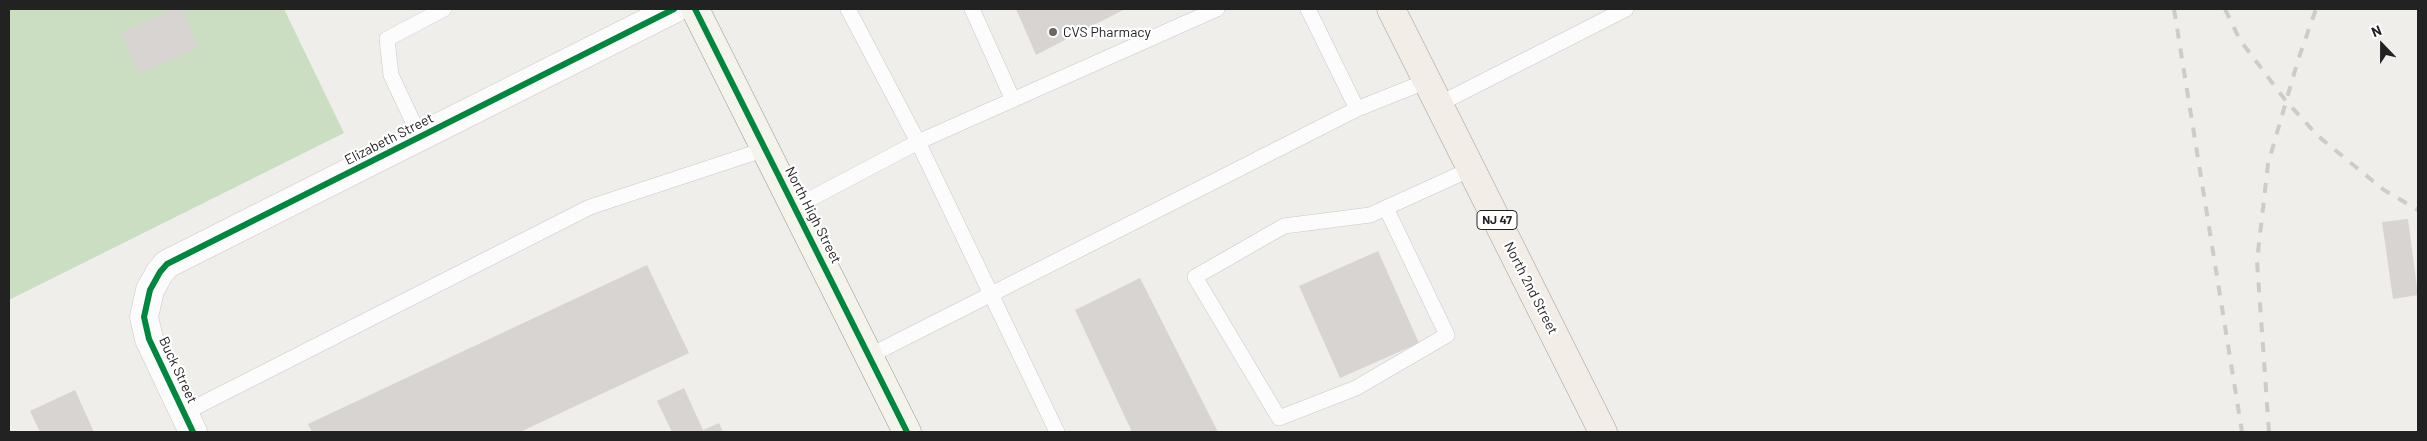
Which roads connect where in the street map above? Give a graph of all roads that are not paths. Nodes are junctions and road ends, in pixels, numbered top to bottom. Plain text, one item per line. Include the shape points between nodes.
1 (444, 9) edge
2 (674, 9) edge
3 (696, 9) edge
4 (848, 9) edge
5 (972, 9) edge
6 (1217, 9) edge
7 (1308, 9) edge
8 (1392, 9) edge
9 (1626, 9) edge
10 (1433, 93) junction
11 (1013, 100) junction
12 (1357, 108) junction
13 (420, 137) junction
14 (918, 142) junction
15 (766, 149) junction
16 (1471, 169) junction
17 (795, 207) junction
18 (1386, 208) junction
19 (990, 294) junction
20 (144, 317) joint
21 (869, 356) junction
22 (188, 423) edge
23 (907, 432) edge
24 (1057, 432) edge
25 (1603, 432) edge

1 - 13 lane via 387,39 391,76
2 - 13 street, Elizabeth Street
3 - 15 street, North High Street
4 - 14 lane
5 - 11 lane
6 - 11 lane
7 - 12 lane
8 - 10 main road, North 2nd Street / NJ 47
9 - 10 lane
10 - 12 lane
10 - 16 main road, North 2nd Street / NJ 47
11 - 14 lane
12 - 19 lane
13 - 20 street, Elizabeth Street via 167,264 150,290
14 - 17 lane
14 - 19 lane
15 - 17 street, North High Street
15 - 22 lane via 590,207
16 - 18 lane
16 - 25 main road, North 2nd Street / NJ 47
17 - 21 street, North High Street
18 - 18 lane via 1370,215 1284,226 1195,277 1279,418 1356,388 1447,335
19 - 21 lane
19 - 24 lane
20 - 22 street, Buck Street via 149,338
21 - 23 street, North High Street

